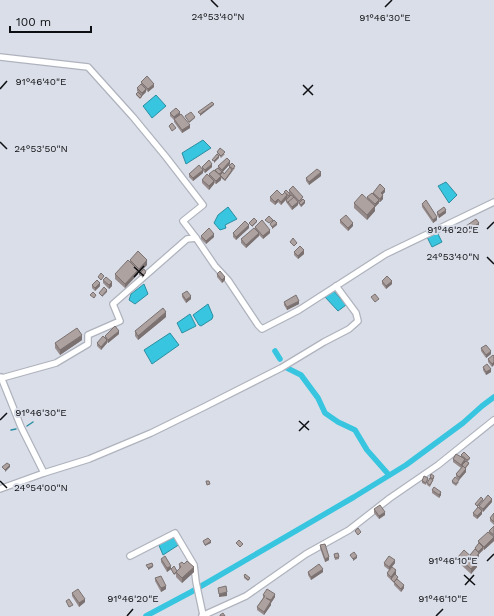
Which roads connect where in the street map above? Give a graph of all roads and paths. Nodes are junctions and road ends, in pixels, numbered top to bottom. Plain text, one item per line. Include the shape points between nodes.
1 (0, 56) edge
2 (494, 202) edge
3 (196, 238) junction
4 (336, 286) junction
5 (1, 377) edge
6 (494, 420) edge
7 (44, 473) junction
8 (0, 489) edge
9 (130, 556) dead end
10 (203, 616) edge

1 - 3 street via 88,67 138,122 203,205 183,221
2 - 4 street via 386,254
3 - 4 street via 262,328 299,310
3 - 5 street via 188,239 114,304 120,321 88,335 88,344 56,363
4 - 7 street via 356,313 358,321 349,329 261,379 157,429 89,459
5 - 7 street via 21,427
6 - 10 street via 438,465 349,530 306,554 246,596
7 - 8 street
9 - 10 street via 175,533 194,565

